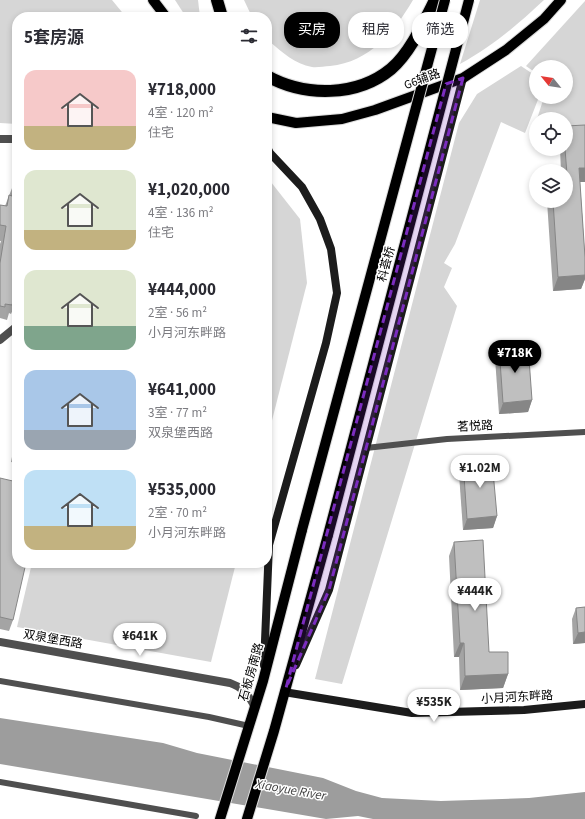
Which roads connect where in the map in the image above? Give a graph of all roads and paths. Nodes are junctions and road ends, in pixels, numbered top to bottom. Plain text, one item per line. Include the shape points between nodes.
1 (153, 0) edge
2 (217, 0) edge
3 (435, 0) edge
4 (445, 0) edge
5 (469, 0) edge
6 (561, 0) edge
7 (162, 12) edge
8 (221, 12) edge
9 (463, 78) junction
10 (272, 79) edge
11 (272, 117) edge
12 (0, 139) edge
13 (12, 139) edge
14 (272, 155) edge
15 (12, 331) edge
16 (0, 340) edge
17 (585, 432) edge
18 (366, 448) junction
19 (302, 530) joint
20 (272, 534) edge
21 (268, 568) edge
22 (0, 642) edge
23 (0, 681) edge
24 (263, 682) junction
25 (285, 690) junction
26 (585, 704) edge
27 (255, 708) junction
28 (249, 726) junction
29 (0, 782) edge
30 (196, 816) dead end
31 (221, 817) edge
32 (248, 818) edge

1 - 7 main road
2 - 8 highway
3 - 10 highway via 419,32 396,64 369,83 346,90 326,92 304,89
4 - 19 main road, 科荟桥, bridge
5 - 25 main road, 科荟桥, bridge
6 - 9 main road, G6辅路 via 544,19 506,50
9 - 11 main road, G6辅路 via 342,119 296,123
9 - 18 street
12 - 13 street
14 - 20 street via 302,187 320,220 331,249 337,293 326,343
15 - 16 street
17 - 18 lane, 茗悦路 via 447,439
18 - 25 street via 329,590
19 - 24 main road, 石板房南路
21 - 24 street
22 - 27 street, 双泉堡西路 via 230,683 239,686 251,699
23 - 28 lane
24 - 27 main road, 石板房南路
25 - 26 street, 小月河东畔路 via 412,714 524,710
25 - 32 main road
27 - 28 main road, 石板房南路
28 - 31 main road, 石板房南路
29 - 30 lane

